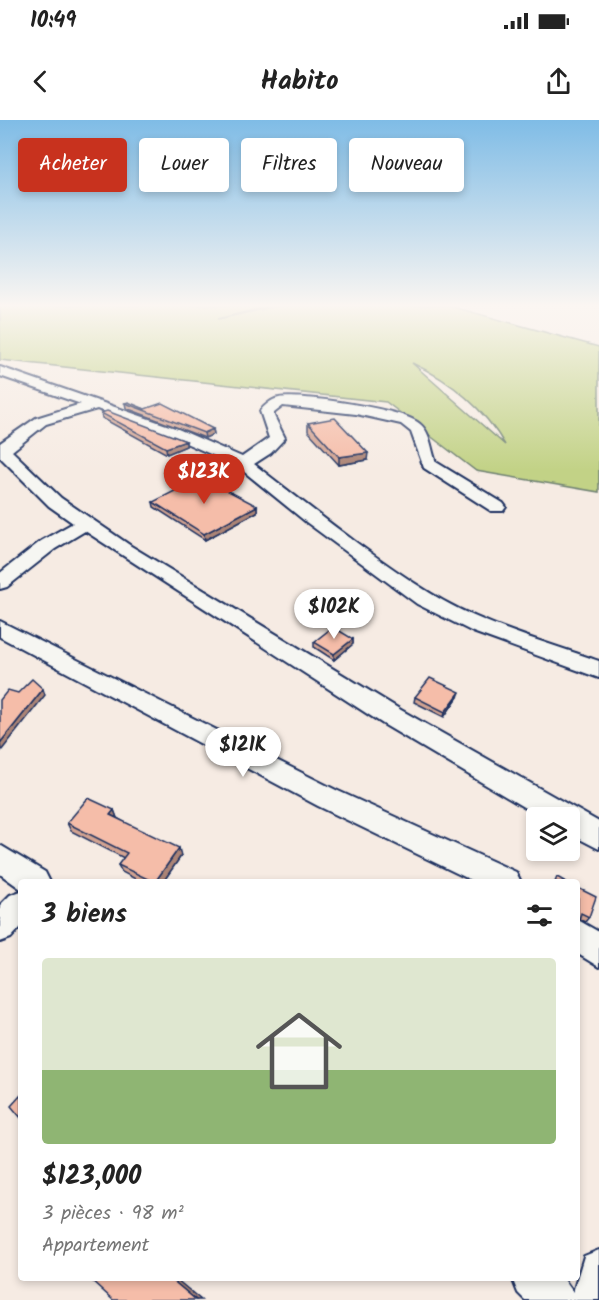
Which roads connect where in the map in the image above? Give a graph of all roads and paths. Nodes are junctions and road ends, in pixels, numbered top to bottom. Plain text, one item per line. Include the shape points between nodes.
1 (0, 371) edge
2 (97, 404) junction
3 (4, 457) edge
4 (243, 464) junction
5 (497, 507) dead end
6 (84, 523) junction
7 (0, 583) edge
8 (0, 628) edge
9 (599, 670) edge
10 (549, 807) edge
11 (580, 825) edge
12 (599, 837) edge
13 (0, 858) edge
14 (31, 879) edge
15 (500, 879) edge
16 (18, 908) edge
17 (0, 927) edge
18 (580, 937) edge
19 (599, 951) edge
20 (599, 1271) edge
21 (536, 1281) edge
22 (555, 1300) edge
23 (593, 1300) edge

1 - 2 street
2 - 3 street via 41,421
2 - 4 street
3 - 6 street
4 - 5 street via 277,438 267,411 280,402 392,415 415,426 430,465
4 - 9 street via 424,599 481,627
6 - 7 street via 48,545
6 - 10 street via 392,717
8 - 15 street via 327,798
11 - 12 street
13 - 14 street
16 - 17 street
18 - 19 street
20 - 23 street
21 - 22 street

